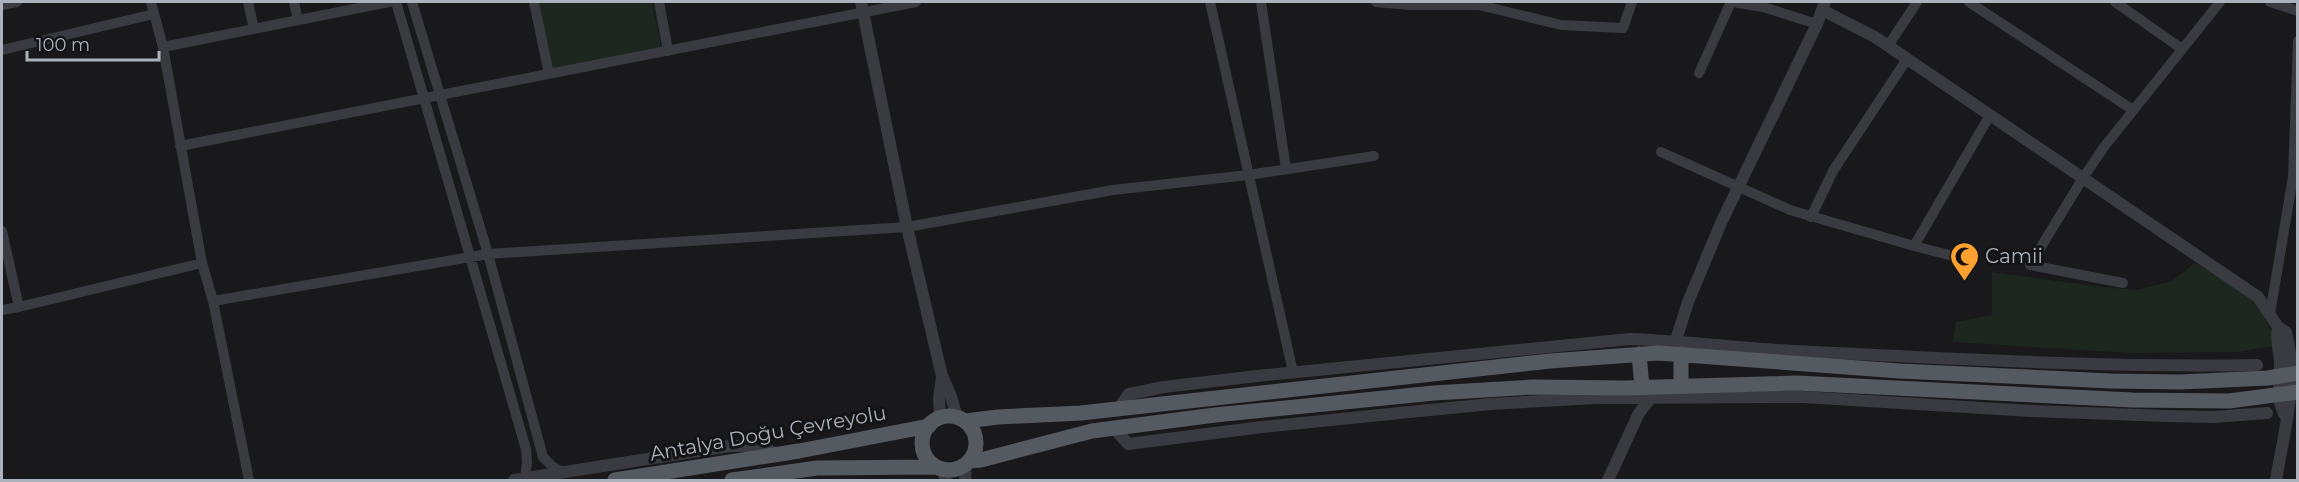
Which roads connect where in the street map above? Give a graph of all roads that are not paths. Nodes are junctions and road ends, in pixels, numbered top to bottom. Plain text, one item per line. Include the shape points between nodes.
1 (17, 2) edge
2 (151, 2) edge
3 (248, 2) edge
4 (294, 2) edge
5 (389, 2) edge
6 (396, 2) edge
7 (412, 2) edge
8 (534, 2) edge
9 (659, 2) edge
10 (916, 2) edge
11 (1210, 2) edge
12 (1261, 2) edge
13 (1376, 2) edge
14 (1632, 2) edge
15 (1732, 2) edge
16 (1917, 2) edge
17 (1968, 2) edge
18 (2115, 2) edge
19 (2220, 2) edge
20 (2271, 2) edge
21 (1465, 3) edge
22 (2, 5) edge
23 (1824, 6) edge
24 (862, 7) edge
25 (2298, 11) edge
26 (154, 14) junction
27 (298, 20) junction
28 (1817, 24) junction
29 (254, 29) junction
30 (2298, 41) edge
31 (1888, 46) junction
32 (163, 47) junction
33 (2182, 49) junction
34 (2, 50) edge
35 (668, 51) junction
36 (1906, 59) junction
37 (1699, 73) dead end
38 (549, 74) junction
39 (442, 96) junction
40 (425, 99) junction
41 (2133, 110) junction
42 (1990, 115) junction
43 (180, 146) junction
44 (1661, 152) dead end
45 (1374, 156) dead end
46 (1286, 169) junction
47 (1248, 175) junction
48 (2083, 178) junction
49 (1738, 187) junction
50 (1811, 217) junction
51 (907, 226) junction
52 (2, 231) edge
53 (1914, 246) junction
54 (488, 254) junction
55 (1953, 256) dead end
56 (470, 257) junction
57 (202, 263) junction
58 (2123, 283) dead end
59 (213, 301) junction
60 (19, 307) junction
61 (2, 310) edge
62 (2270, 314) junction
63 (2278, 327) junction
64 (2293, 345) edge
65 (1676, 349) junction
66 (1639, 354) junction
67 (2257, 365) dead end
68 (2161, 366) junction
69 (1293, 372) junction
70 (2290, 374) edge
71 (942, 376) junction
72 (2180, 382) junction
73 (1681, 386) junction
74 (1650, 391) junction
75 (2289, 394) edge
76 (2188, 401) junction
77 (1118, 409) junction
78 (2291, 412) edge
79 (2267, 413) dead end
80 (2166, 416) junction
81 (962, 420) junction
82 (935, 422) junction
83 (777, 455) junction
84 (968, 462) junction
85 (942, 472) edge
86 (564, 473) junction
87 (784, 476) edge
88 (249, 480) edge
89 (520, 480) edge
90 (615, 480) edge
91 (732, 480) edge
92 (964, 480) edge
93 (1608, 480) edge
94 (2276, 480) edge

1 - 22 street
2 - 26 street
3 - 29 street
4 - 27 street
5 - 27 street
6 - 40 street
7 - 39 street
8 - 38 street
9 - 35 street
10 - 24 street
11 - 47 street
12 - 46 street
13 - 21 street
14 - 21 street via 1623,28 1561,24
15 - 28 street
15 - 37 street
16 - 31 street
17 - 41 street
18 - 33 street
19 - 33 street
20 - 25 street
23 - 28 street
23 - 31 street
24 - 35 street
24 - 51 street
26 - 32 street
26 - 34 street
27 - 29 street
28 - 49 street
29 - 32 street
30 - 62 street via 2293,177
31 - 36 street
32 - 43 street
33 - 41 street
35 - 38 street
36 - 42 street
36 - 50 street via 1833,171
38 - 39 street
39 - 40 street
39 - 54 street
40 - 43 street
40 - 56 street
41 - 48 street
42 - 48 street
42 - 53 street
43 - 57 street
44 - 49 street
45 - 46 street
46 - 47 street
47 - 51 street via 1113,190
47 - 69 street
48 - 58 street via 2030,265
48 - 62 street via 2258,297
49 - 50 street
49 - 65 street via 1688,302
50 - 53 street
51 - 54 street
51 - 71 street
52 - 60 street
53 - 55 street
54 - 56 street
54 - 86 street via 543,458
56 - 59 street
56 - 89 street via 526,449 527,462
57 - 59 street
57 - 60 street
59 - 88 street
60 - 61 street
62 - 63 street
63 - 64 street
63 - 70 street via 2280,364
64 - 70 street
65 - 66 main road
65 - 68 street
65 - 69 street via 1630,339
65 - 72 main road via 1900,371
65 - 73 main road
66 - 74 main road
66 - 77 main road
67 - 68 street
68 - 72 street
69 - 77 street via 1129,394
70 - 72 main road
70 - 75 street
71 - 81 street
71 - 82 street
73 - 74 main road
73 - 76 main road via 1797,383
74 - 80 street
74 - 84 main road via 1533,387 1215,415 1092,431
74 - 93 street
75 - 76 main road
75 - 78 street via 2282,409
76 - 80 street
77 - 81 main road
78 - 94 street
79 - 80 street
81 - 82 main road
81 - 84 main road via 975,436 976,445
82 - 83 main road, Antalya Doğu Çevreyolu
82 - 85 main road via 924,433 923,448 925,456
83 - 86 street via 756,446 730,446
83 - 90 main road, Antalya Doğu Çevreyolu
84 - 85 main road
84 - 92 street
85 - 87 main road, Antalya Doğu Çevreyolu via 817,468
86 - 89 street
87 - 91 main road, Antalya Doğu Çevreyolu

